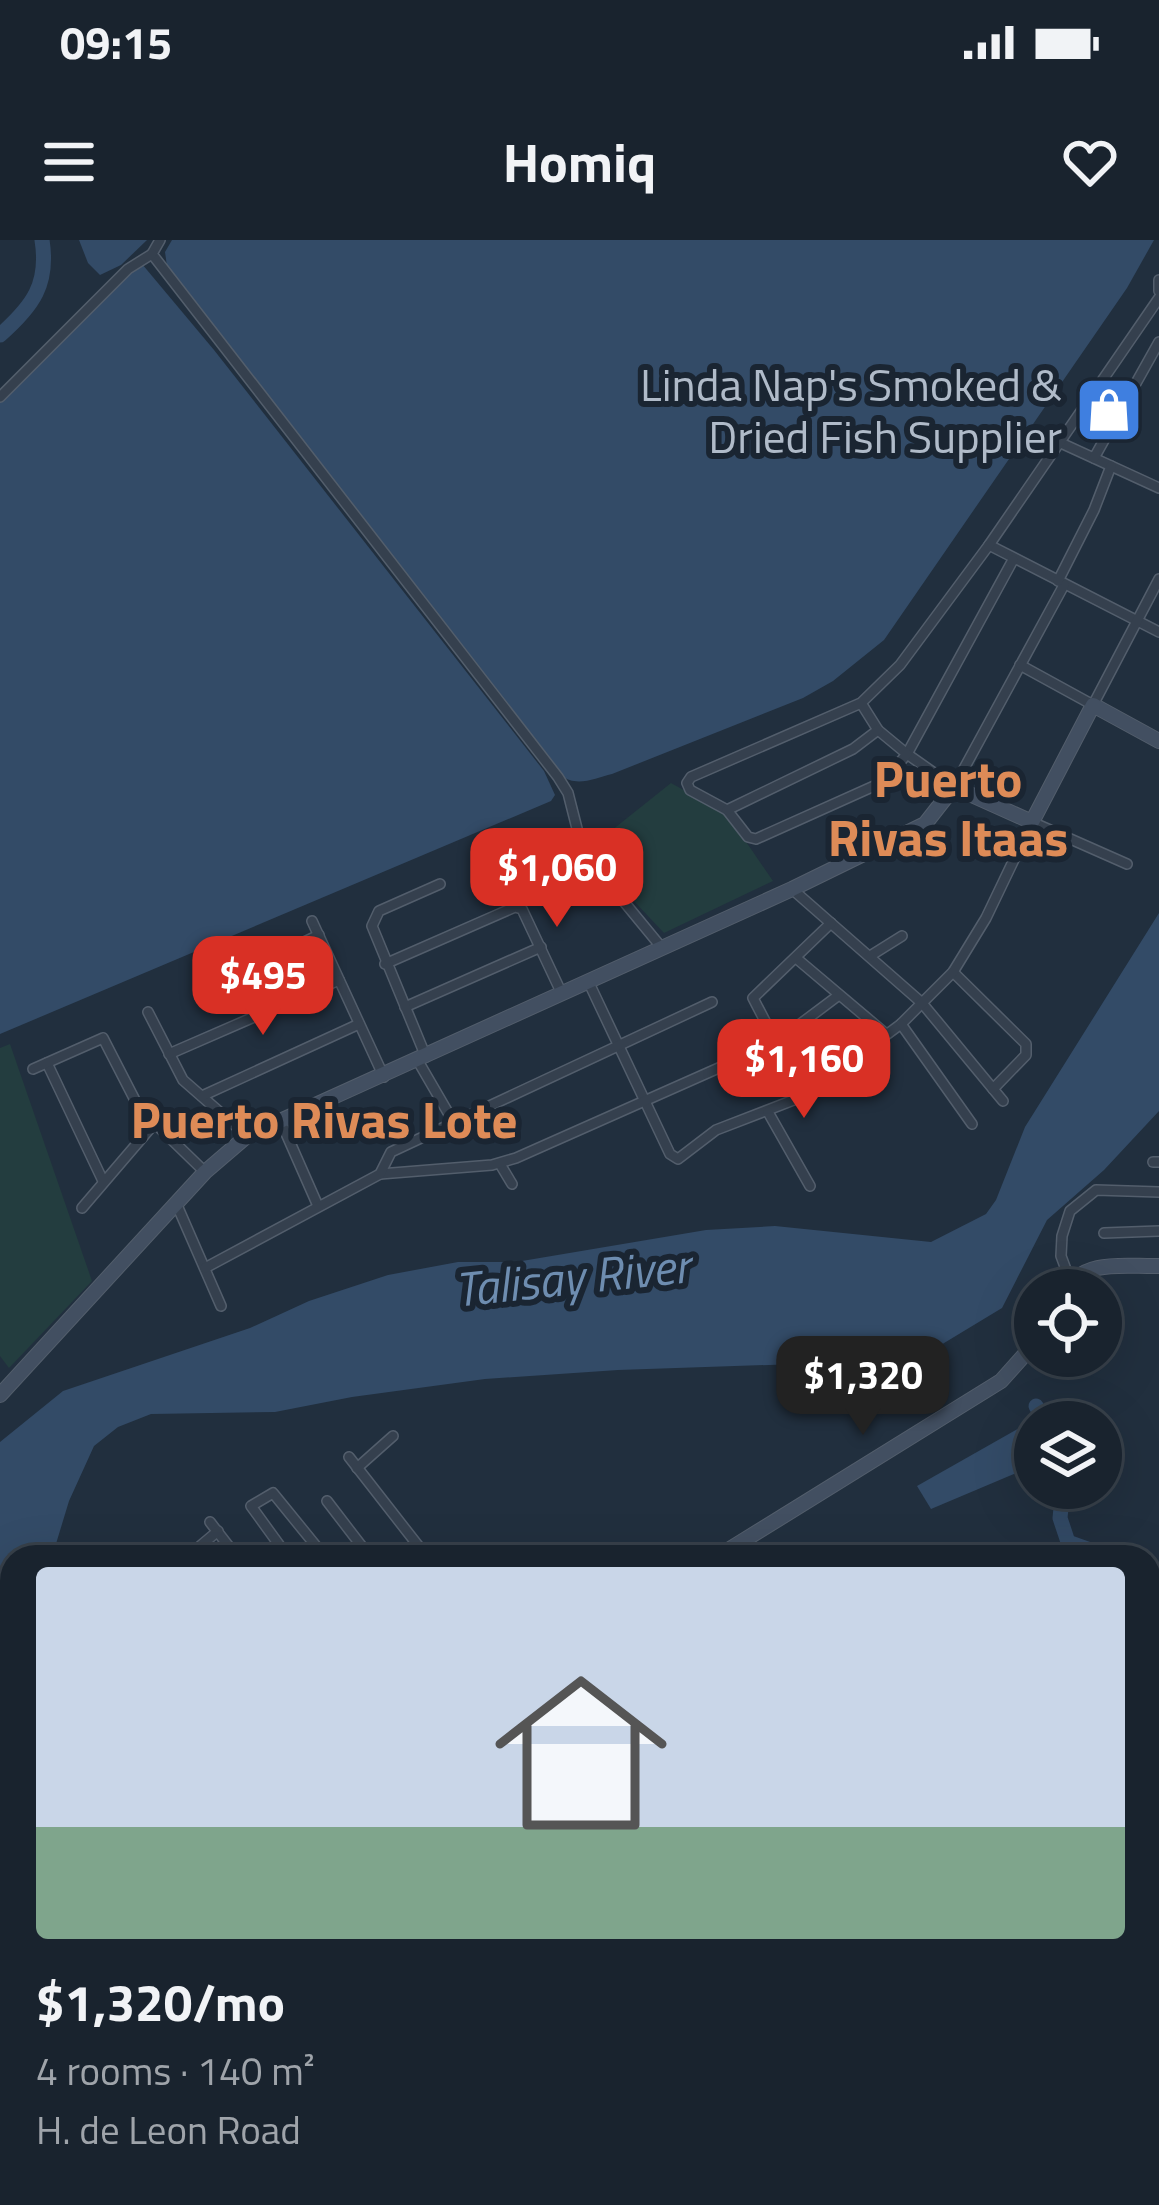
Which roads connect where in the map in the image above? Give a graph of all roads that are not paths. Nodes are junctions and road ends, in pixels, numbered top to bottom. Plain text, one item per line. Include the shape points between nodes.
1 (160, 240) edge
2 (152, 254) junction
3 (1159, 280) edge
4 (1159, 294) edge
5 (1159, 343) edge
6 (0, 397) edge
7 (1054, 441) junction
8 (1094, 458) junction
9 (1111, 466) junction
10 (1159, 488) edge
11 (989, 545) junction
12 (1013, 560) junction
13 (1159, 579) edge
14 (1061, 583) junction
15 (1137, 622) junction
16 (1159, 632) edge
17 (1020, 664) junction
18 (861, 703) junction
19 (1093, 705) junction
20 (878, 730) junction
21 (1159, 741) edge
22 (907, 754) junction
23 (954, 787) junction
24 (727, 809) junction
25 (1032, 822) junction
26 (1126, 863) dead end
27 (440, 884) dead end
28 (792, 889) junction
29 (312, 921) dead end
30 (830, 923) junction
31 (319, 935) junction
32 (902, 936) dead end
33 (541, 947) junction
34 (662, 949) junction
35 (281, 952) dead end
36 (870, 956) junction
37 (796, 958) junction
38 (385, 964) junction
39 (953, 972) junction
40 (339, 980) junction
41 (589, 982) junction
42 (562, 994) junction
43 (839, 995) junction
44 (712, 1002) dead end
45 (922, 1003) junction
46 (405, 1007) junction
47 (148, 1012) dead end
48 (359, 1024) junction
49 (901, 1024) junction
50 (886, 1034) junction
51 (775, 1043) junction
52 (618, 1048) junction
53 (169, 1054) junction
54 (422, 1059) junction
55 (47, 1063) junction
56 (33, 1069) dead end
57 (384, 1077) junction
58 (993, 1089) junction
59 (202, 1096) junction
60 (804, 1096) junction
61 (642, 1101) junction
62 (1003, 1101) dead end
63 (768, 1112) junction
64 (281, 1122) junction
65 (454, 1123) junction
66 (972, 1124) dead end
67 (153, 1125) junction
68 (247, 1136) junction
69 (500, 1164) junction
70 (206, 1172) junction
71 (380, 1174) junction
72 (103, 1181) junction
73 (512, 1184) dead end
74 (810, 1186) dead end
75 (1159, 1192) edge
76 (176, 1203) junction
77 (318, 1206) junction
78 (82, 1208) dead end
79 (1159, 1231) edge
80 (1104, 1233) dead end
81 (1159, 1266) edge
82 (205, 1268) junction
83 (1064, 1269) edge
84 (1090, 1269) edge
85 (221, 1306) dead end
86 (1014, 1366) edge
87 (0, 1394) edge
88 (393, 1436) dead end
89 (349, 1457) dead end
90 (357, 1468) junction
91 (327, 1501) dead end
92 (201, 1545) edge
93 (228, 1545) edge
94 (279, 1545) edge
95 (316, 1545) edge
96 (361, 1545) edge
97 (418, 1545) edge
98 (736, 1545) edge

1 - 2 street
2 - 6 street
2 - 34 street via 558,777 583,852
3 - 4 street
4 - 7 street
5 - 8 street
7 - 8 street
7 - 11 street
8 - 9 street
9 - 10 street
9 - 14 street
11 - 12 street
11 - 18 street via 900,665
12 - 14 street
12 - 22 street
13 - 15 street
14 - 15 street
14 - 17 street
15 - 16 street
15 - 19 street
17 - 19 street
17 - 23 street
18 - 20 street
18 - 24 street via 687,783
19 - 21 street
19 - 25 street
20 - 22 street
20 - 24 street
22 - 23 street
22 - 24 street via 883,782 764,838 748,836
23 - 25 street
23 - 28 street via 925,824
25 - 26 street
25 - 39 street
27 - 38 street via 373,918
28 - 30 street
28 - 34 street
29 - 31 street
30 - 36 street
30 - 37 street
31 - 35 street
31 - 40 street
32 - 36 street
33 - 38 street via 515,907
33 - 42 street
33 - 46 street
34 - 41 street
36 - 45 street
37 - 43 street
37 - 51 street via 753,998
38 - 46 street
39 - 45 street
39 - 58 street via 1026,1044 1026,1055
40 - 48 street
40 - 53 street
41 - 42 street
41 - 52 street
42 - 54 street
43 - 50 street
43 - 51 street
44 - 52 street
45 - 49 street
45 - 58 street
46 - 54 street
47 - 53 street
48 - 57 street
48 - 59 street
49 - 50 street
49 - 66 street
50 - 60 street
51 - 60 street
51 - 61 street
52 - 61 street
52 - 65 street
53 - 59 street
54 - 57 street
54 - 65 street
55 - 56 street
55 - 67 street via 103,1038
55 - 72 street
57 - 64 street
58 - 62 street
59 - 68 street
60 - 63 street
61 - 63 street via 678,1159 716,1130
61 - 69 street
63 - 74 street
64 - 68 street
64 - 77 street
65 - 71 street via 391,1152
67 - 70 street
67 - 72 street
68 - 70 street
69 - 71 street
69 - 73 street
70 - 76 street
71 - 77 street
72 - 78 street
75 - 83 street via 1096,1190 1070,1210
76 - 82 street
76 - 87 street
77 - 82 street
79 - 80 street
81 - 84 street
82 - 85 street
86 - 98 street
88 - 90 street
89 - 90 street
90 - 97 street
91 - 96 street
92 - 93 street via 214,1527
94 - 95 street via 251,1506 277,1494

